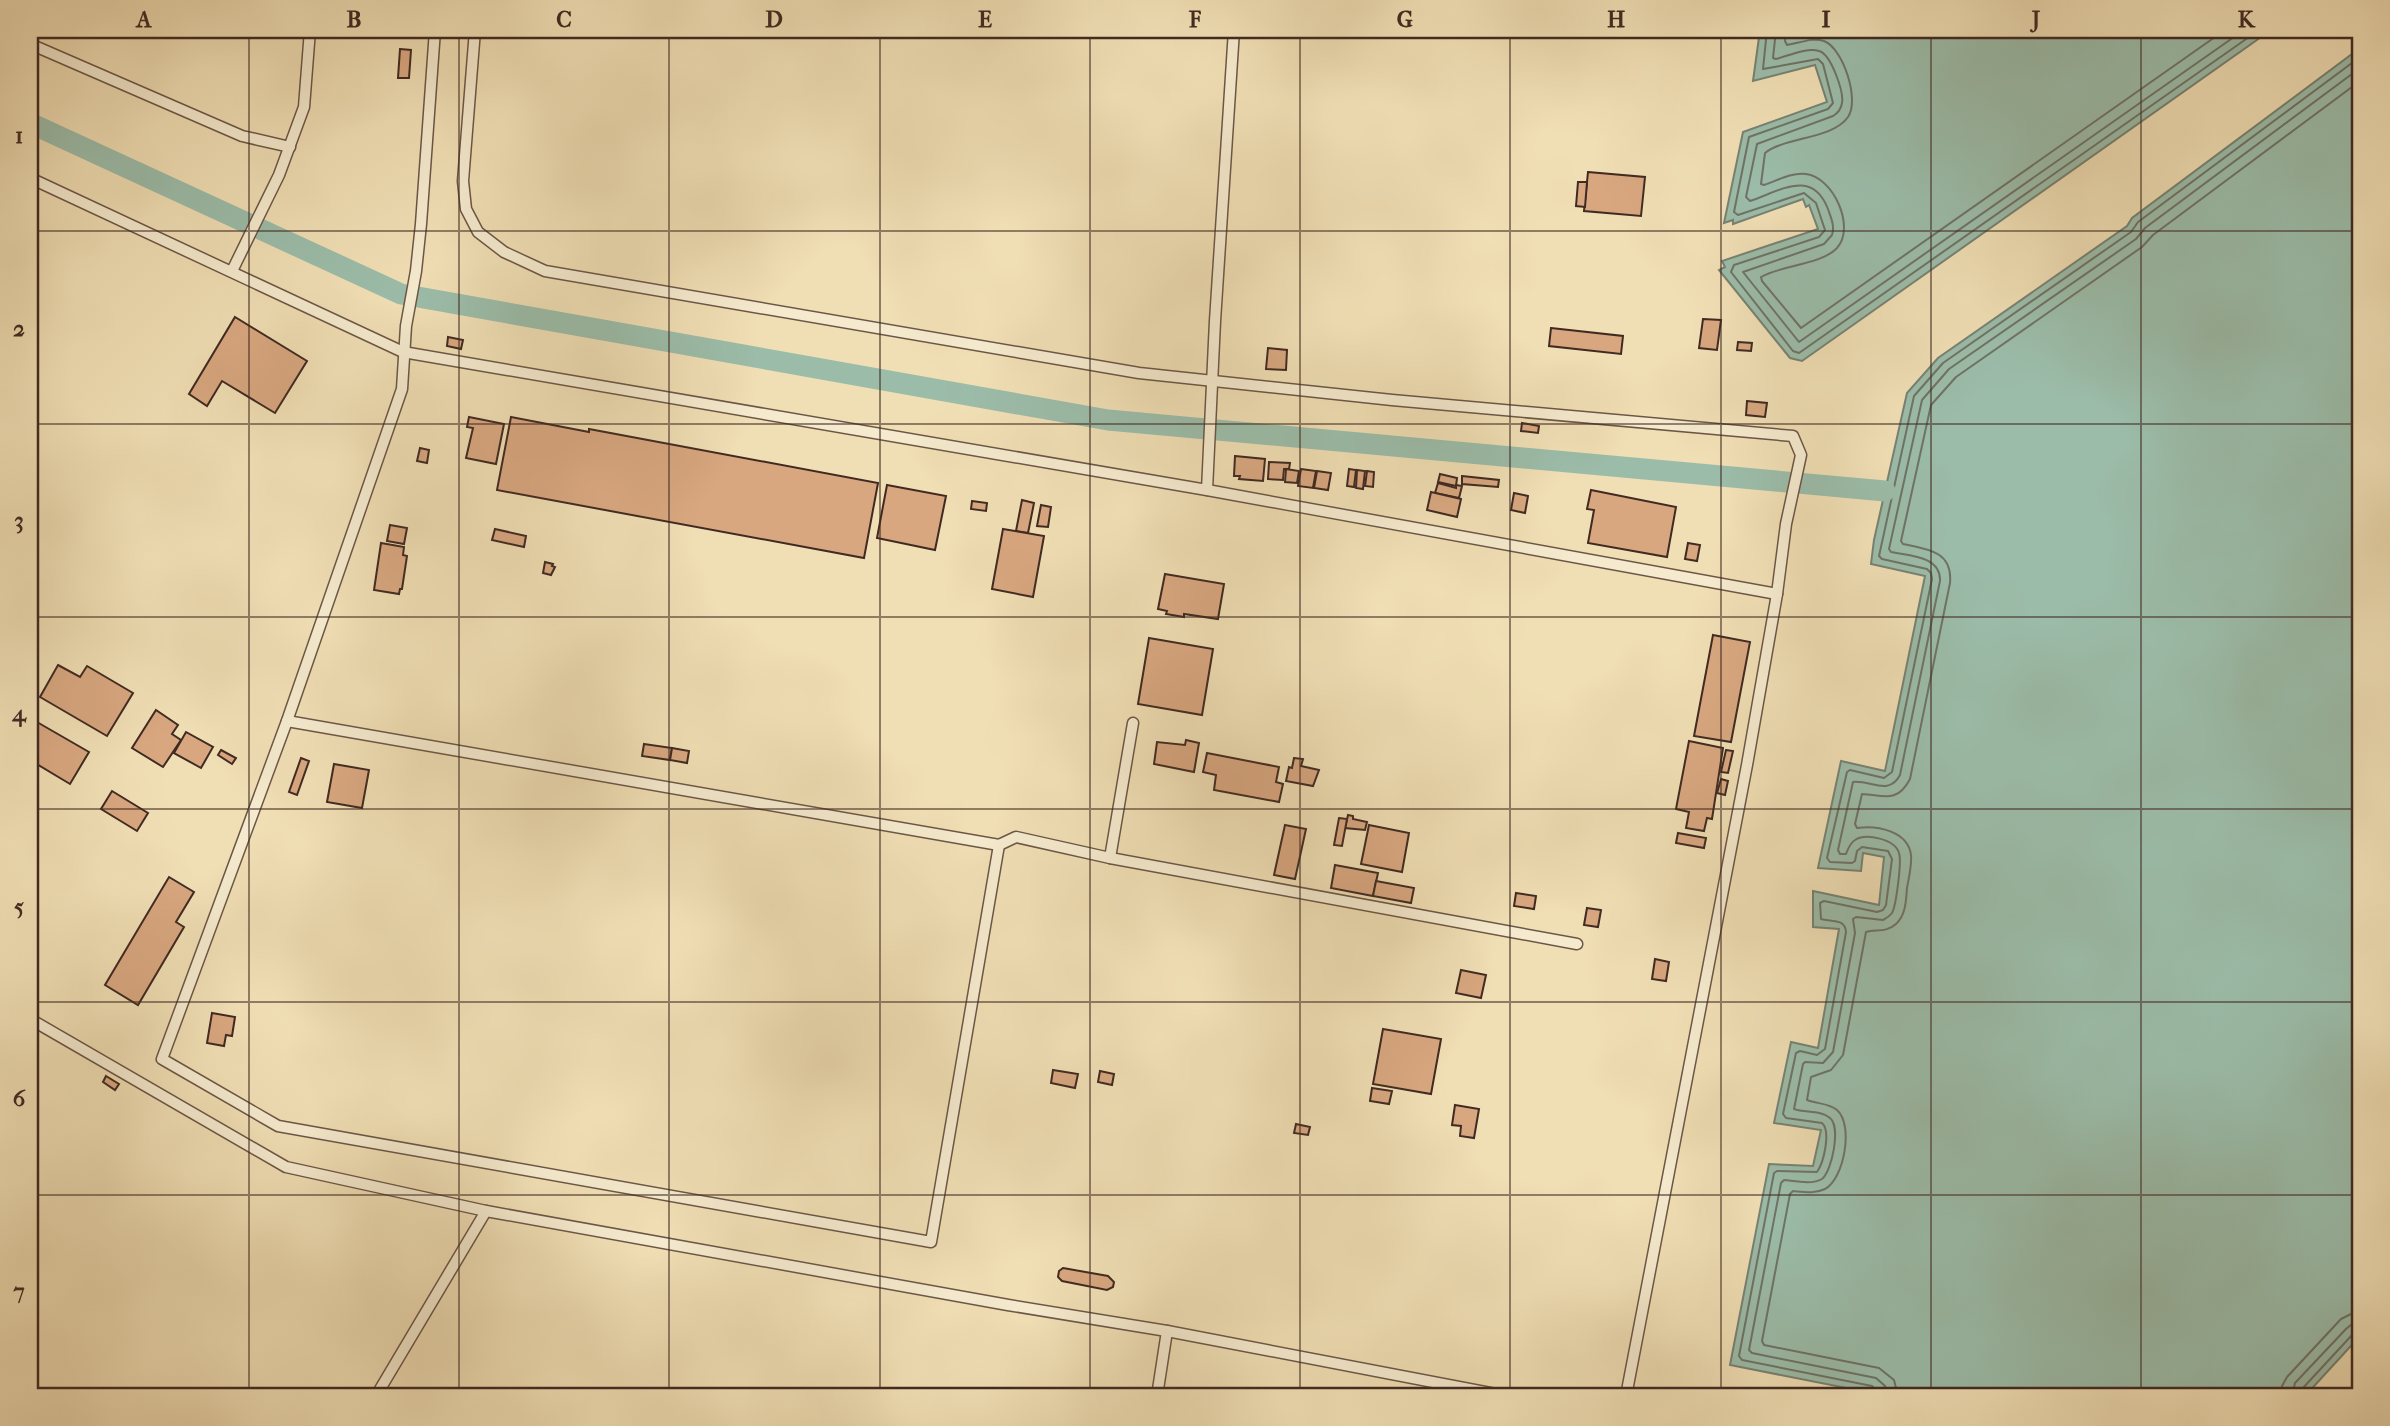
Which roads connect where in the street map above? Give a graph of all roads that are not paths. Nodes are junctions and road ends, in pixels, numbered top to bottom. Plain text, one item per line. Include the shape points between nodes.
1 (310, 30) edge
2 (435, 30) edge
3 (475, 30) edge
4 (1234, 30) edge
5 (30, 44) edge
6 (290, 147) junction
7 (30, 178) edge
8 (232, 271) junction
9 (404, 352) junction
10 (1213, 381) junction
11 (1208, 487) junction
12 (1777, 594) junction
13 (287, 721) junction
14 (1133, 723) dead end
15 (999, 845) junction
16 (1110, 858) junction
17 (1577, 944) dead end
18 (30, 1018) edge
19 (486, 1211) junction
20 (1167, 1331) junction
21 (376, 1396) edge
22 (1157, 1396) edge
23 (1506, 1396) edge
24 (1626, 1396) edge

1 - 6 lane via 304,107
2 - 9 lane via 416,271
3 - 10 lane via 463,181 466,209 478,232 503,251 545,271 1139,373
4 - 10 lane
5 - 6 lane via 242,136
6 - 8 lane
7 - 8 lane
8 - 9 lane
9 - 11 lane
9 - 13 lane via 402,389
10 - 11 lane
10 - 12 lane via 1793,436 1801,455
11 - 12 lane
12 - 24 lane
13 - 15 lane
13 - 15 lane via 162,1059 278,1126 931,1242
14 - 16 lane
15 - 16 lane via 1016,837
16 - 17 lane
18 - 19 lane via 286,1167
19 - 20 lane
19 - 21 lane
20 - 22 lane
20 - 23 lane

